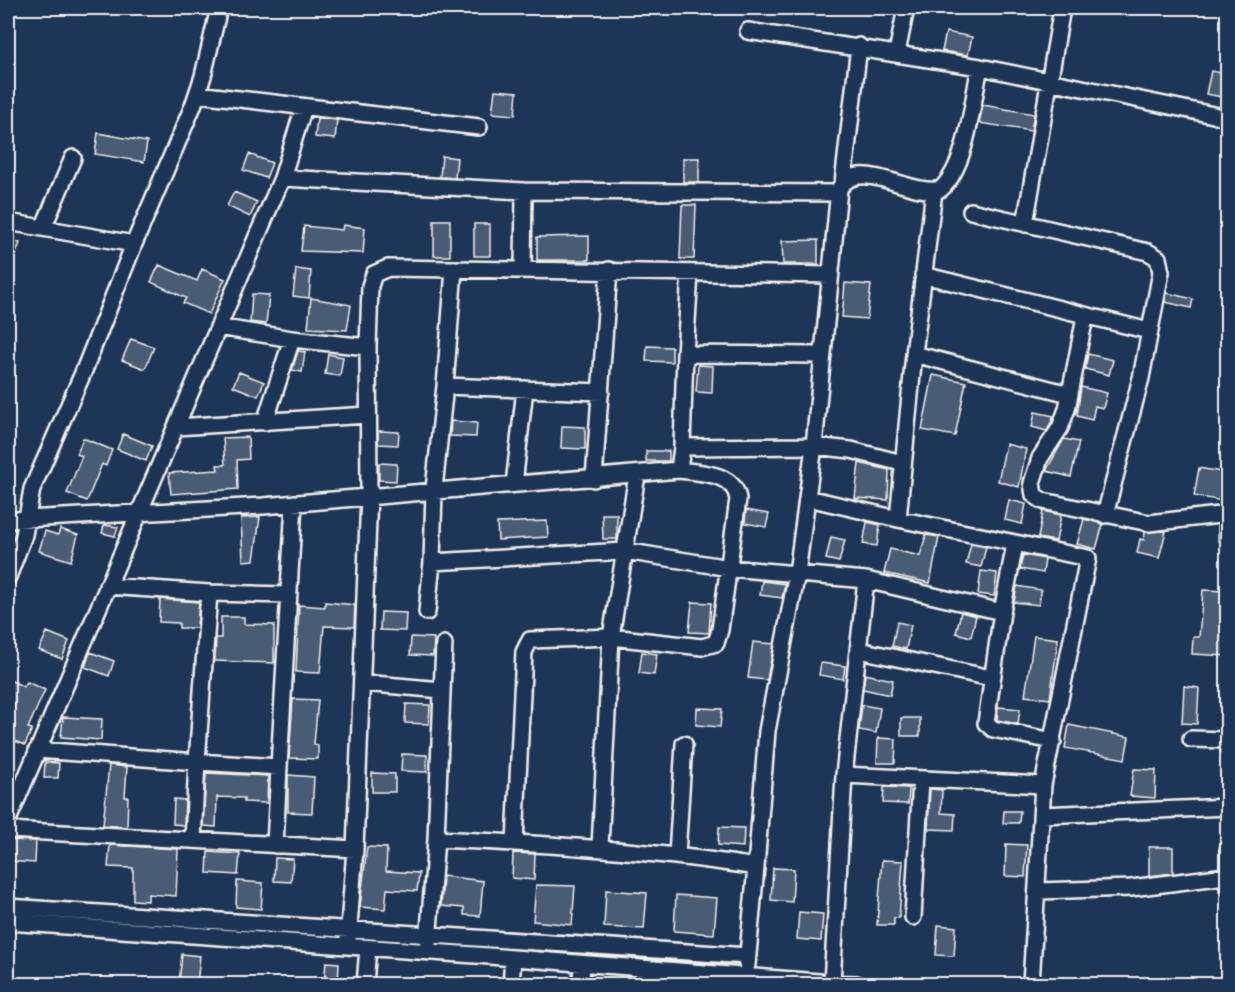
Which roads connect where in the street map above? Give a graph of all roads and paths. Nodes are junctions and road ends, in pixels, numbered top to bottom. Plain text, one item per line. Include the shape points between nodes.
1 (219, 8) edge
2 (906, 8) edge
3 (1062, 8) edge
4 (748, 31) dead end
5 (859, 46) junction
6 (897, 53) junction
7 (980, 67) junction
8 (1047, 83) junction
9 (197, 94) junction
10 (304, 106) junction
11 (1227, 118) edge
12 (479, 127) dead end
13 (73, 158) dead end
14 (282, 178) junction
15 (841, 188) junction
16 (524, 191) junction
17 (934, 191) junction
18 (971, 211) dead end
19 (8, 222) edge
20 (1025, 224) junction
21 (44, 228) junction
22 (134, 244) junction
23 (454, 269) junction
24 (523, 270) junction
25 (609, 270) junction
26 (690, 273) junction
27 (923, 274) junction
28 (830, 275) junction
29 (1085, 316) junction
30 (219, 327) junction
31 (1149, 332) junction
32 (292, 339) junction
33 (368, 347) junction
34 (686, 354) junction
35 (914, 354) junction
36 (822, 355) junction
37 (445, 386) junction
38 (525, 389) junction
39 (601, 392) junction
40 (1069, 394) junction
41 (368, 415) junction
42 (265, 422) junction
43 (176, 428) junction
44 (814, 446) junction
45 (682, 447) junction
46 (903, 463) junction
47 (679, 470) junction
48 (637, 475) junction
49 (594, 479) junction
50 (514, 484) junction
51 (434, 489) junction
52 (369, 495) junction
53 (808, 498) junction
54 (294, 503) junction
55 (139, 514) junction
56 (1227, 514) edge
57 (1105, 515) junction
58 (898, 519) junction
59 (8, 520) edge
60 (26, 520) junction
61 (1015, 544) junction
62 (625, 551) junction
63 (432, 562) junction
64 (729, 568) junction
65 (797, 573) junction
66 (8, 577) edge
67 (866, 580) junction
68 (107, 586) junction
69 (208, 593) junction
70 (288, 595) junction
71 (427, 612) dead end
72 (1002, 612) junction
73 (611, 637) junction
74 (444, 644) dead end
75 (859, 650) junction
76 (991, 678) junction
77 (363, 683) junction
78 (442, 690) junction
79 (1191, 739) dead end
80 (1227, 740) edge
81 (1053, 741) junction
82 (684, 744) dead end
83 (37, 750) junction
84 (197, 762) junction
85 (279, 767) junction
86 (844, 775) junction
87 (921, 779) junction
88 (1043, 785) junction
89 (1227, 807) edge
90 (1041, 815) junction
91 (8, 820) edge
92 (8, 830) edge
93 (436, 839) junction
94 (193, 840) junction
95 (514, 843) junction
96 (275, 845) junction
97 (600, 847) junction
98 (355, 849) junction
99 (1227, 850) edge
100 (677, 855) junction
101 (756, 867) junction
102 (1227, 882) edge
103 (1039, 891) junction
104 (8, 907) edge
105 (914, 917) dead end
106 (8, 922) edge
107 (348, 931) junction
108 (429, 935) junction
109 (347, 948) junction
110 (368, 948) junction
111 (676, 951) junction
112 (428, 952) junction
113 (748, 956) junction
114 (513, 959) junction
115 (582, 964) junction
116 (675, 971) junction
117 (746, 976) junction
118 (655, 977) edge
119 (832, 983) edge
120 (365, 984) edge
121 (511, 984) edge
122 (581, 984) edge
123 (857, 984) edge
124 (1031, 984) edge

1 - 9 street
2 - 6 street
3 - 8 street
4 - 5 street
5 - 6 street
5 - 15 street
6 - 7 street
7 - 8 street
7 - 17 street via 959,161 945,185
8 - 11 street
8 - 20 street
9 - 10 street
9 - 22 street
10 - 12 street
10 - 14 street
13 - 21 street
14 - 16 street
14 - 30 street
15 - 16 street
15 - 17 street via 852,177 867,176
15 - 28 street
16 - 24 street
17 - 27 street
18 - 20 street
19 - 21 street
20 - 31 street via 1154,254 1161,273
21 - 22 street
22 - 60 street via 32,489
23 - 24 street
23 - 33 street via 388,268 374,274 370,286
23 - 37 street
24 - 25 street
25 - 26 street
25 - 39 street
26 - 28 street
26 - 34 street
27 - 29 street
27 - 35 street
28 - 36 street
29 - 31 street
29 - 40 street
30 - 32 street
30 - 43 street
31 - 57 street
32 - 33 street
32 - 42 street
33 - 41 street
34 - 36 street
34 - 45 street
35 - 40 street
35 - 46 street
36 - 44 street
37 - 38 street
37 - 51 street
38 - 39 street
38 - 50 street
39 - 49 street
40 - 57 street via 1064,420 1040,458 1032,491 1043,501
41 - 42 street
41 - 52 street
42 - 43 street
43 - 55 street
44 - 45 street
44 - 46 street via 851,450
44 - 53 street
45 - 47 street
46 - 58 street
47 - 48 street
47 - 64 street via 718,476 735,487 738,498
48 - 49 street
48 - 62 street
49 - 50 street
50 - 51 street
51 - 52 street
51 - 63 street
52 - 54 street
52 - 77 street
53 - 58 street
53 - 65 street
54 - 55 street
54 - 70 street
55 - 60 street
55 - 68 street
56 - 57 street via 1160,523
58 - 61 street
59 - 60 street
60 - 66 street
61 - 72 street
61 - 81 street via 1088,558
62 - 63 street
62 - 64 street
62 - 73 street
63 - 71 street
64 - 65 street
64 - 73 street via 720,630 712,645
65 - 67 street
65 - 101 street via 767,731
67 - 72 street
67 - 75 street
68 - 69 street
68 - 83 street
69 - 70 street
69 - 84 street
70 - 85 street
72 - 76 street
73 - 95 street via 530,640 525,652
73 - 97 street
74 - 78 street
75 - 76 street
75 - 86 street
76 - 81 street via 987,725
77 - 78 street
77 - 98 street
78 - 93 street
79 - 80 street
81 - 88 street
82 - 100 street
83 - 84 street
83 - 91 street
84 - 85 street
84 - 94 street
85 - 96 street
86 - 87 street
86 - 119 street
87 - 88 street
87 - 105 street
88 - 90 street
89 - 90 street
90 - 103 street
92 - 94 street
93 - 95 street
93 - 108 street
94 - 96 street
95 - 97 street
96 - 98 street
97 - 100 street
98 - 107 street
99 - 102 street
100 - 101 street
101 - 113 street
102 - 103 street
103 - 124 street
104 - 107 street
106 - 109 street
107 - 108 street
107 - 109 street
108 - 111 street
108 - 112 street
109 - 110 street
110 - 112 street
110 - 120 street
111 - 113 street
111 - 116 street
112 - 114 street
113 - 117 street
114 - 115 street
114 - 121 street
115 - 118 street
115 - 122 street
116 - 117 street
116 - 118 street
117 - 119 street
119 - 123 street

